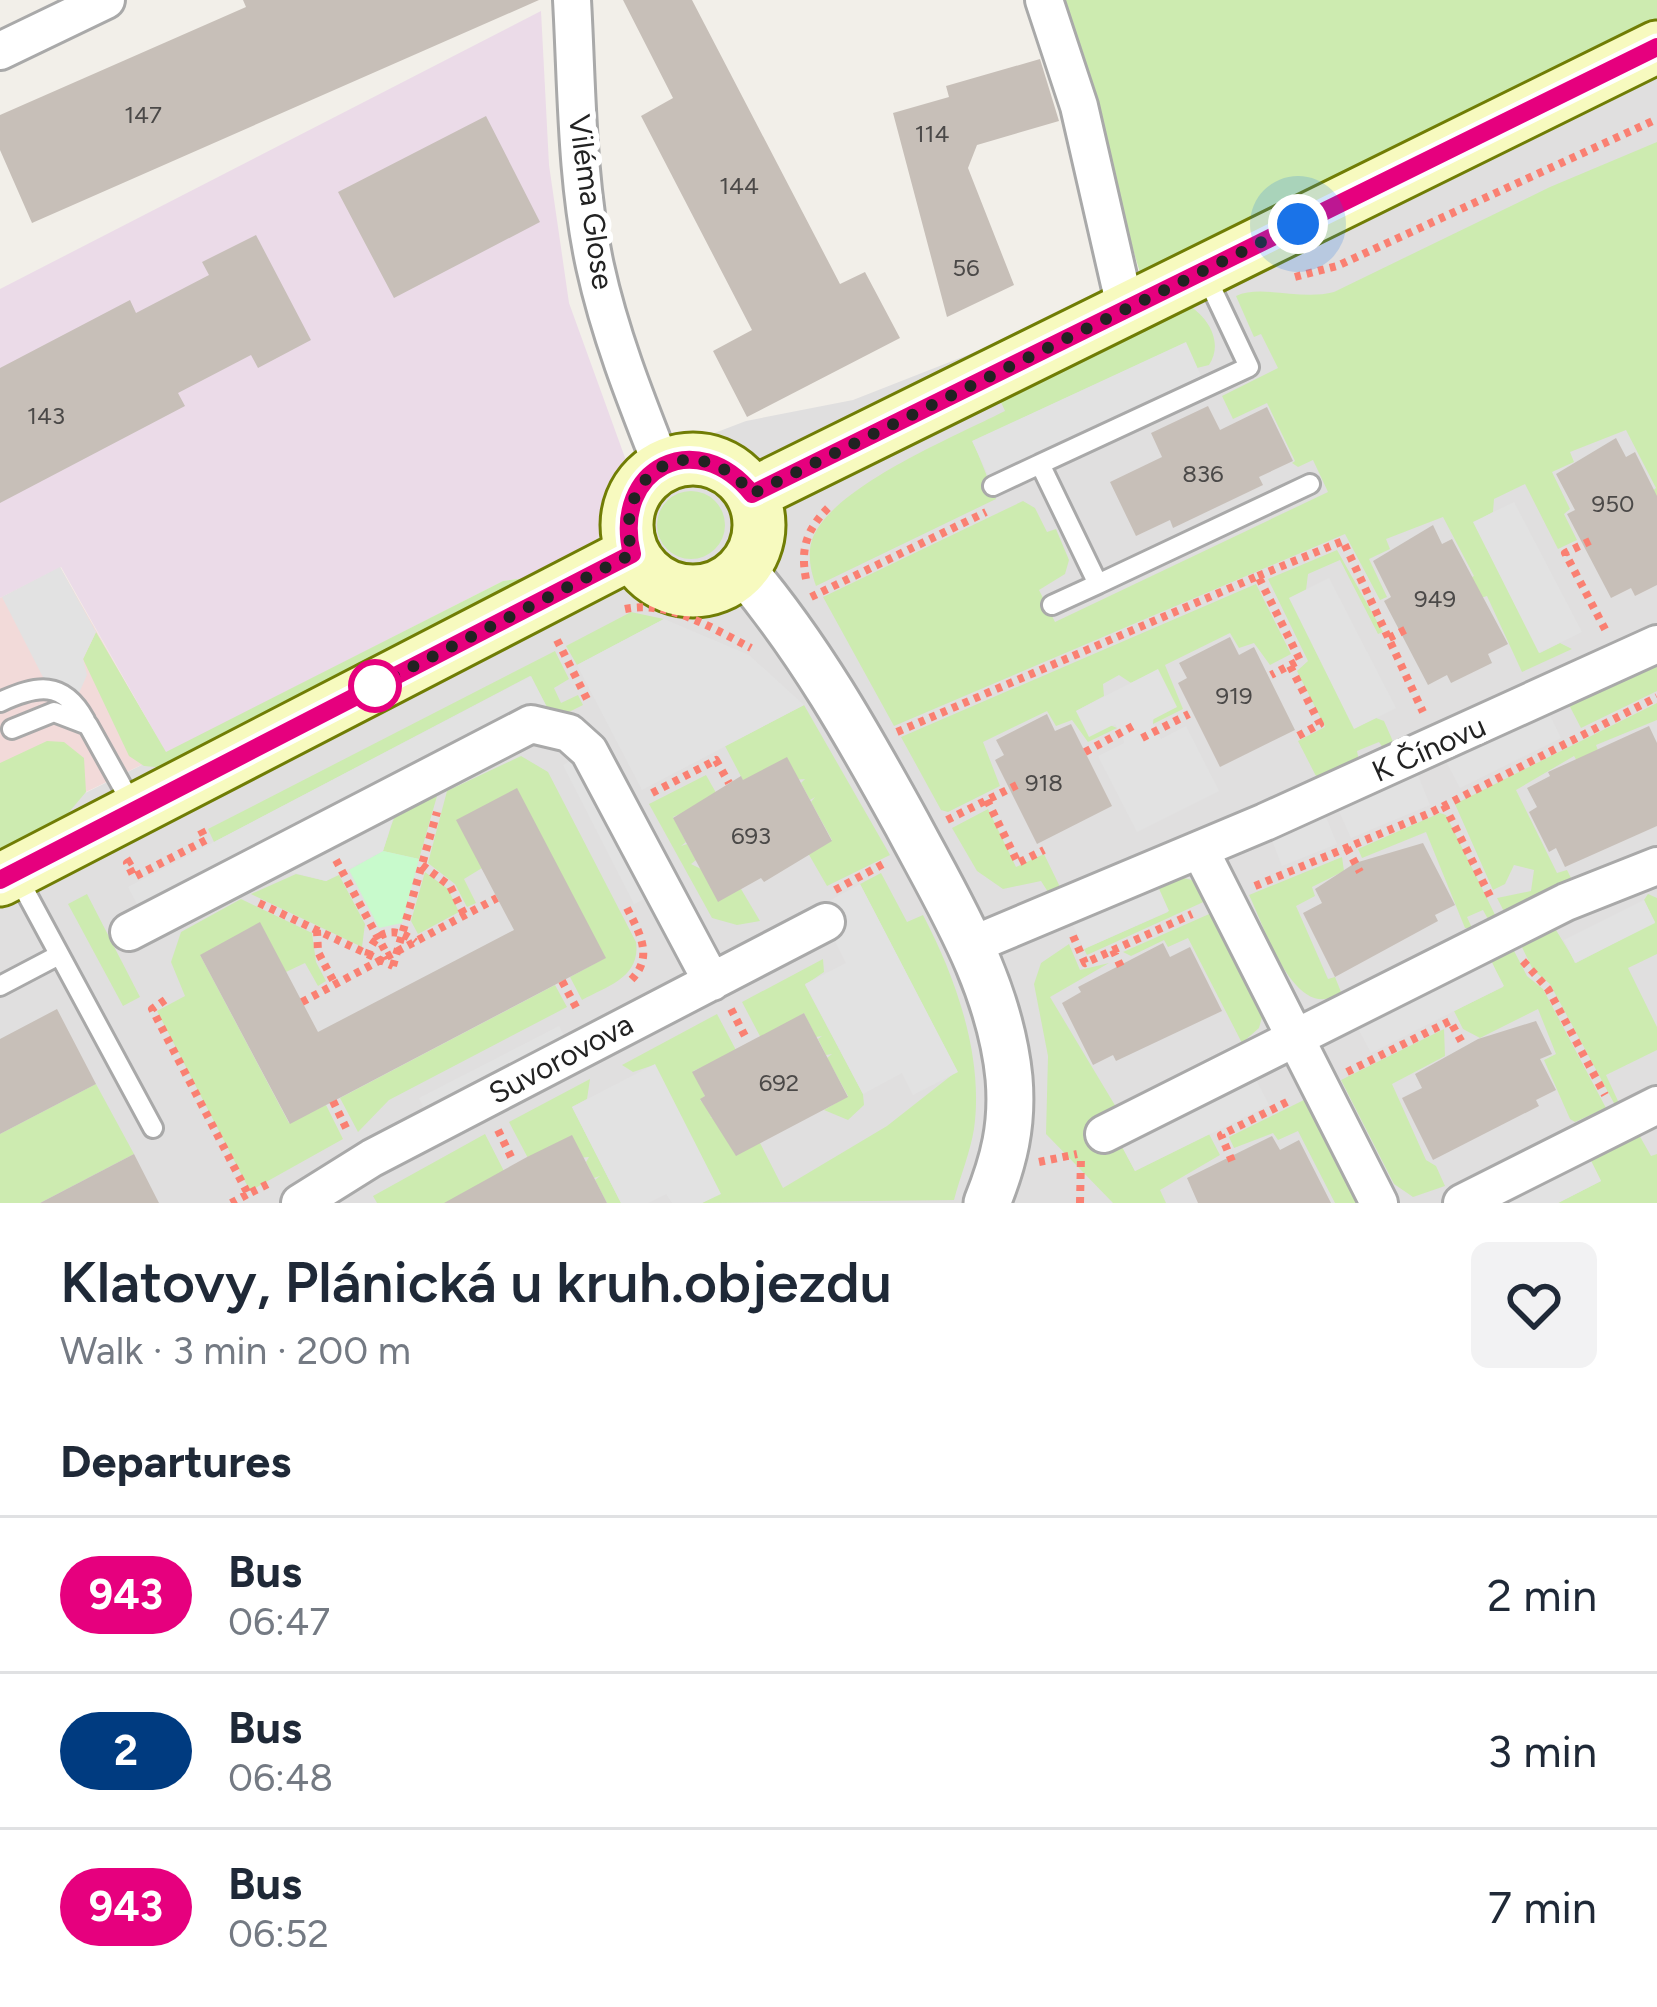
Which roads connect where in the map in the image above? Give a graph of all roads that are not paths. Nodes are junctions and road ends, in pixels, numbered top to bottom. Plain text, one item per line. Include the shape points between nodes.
1 (106, 0) edge
2 (572, 0) edge
3 (1044, 0) edge
4 (1657, 47) edge
5 (0, 51) edge
6 (1204, 272) junction
7 (1126, 310) junction
8 (1040, 464) junction
9 (662, 466) junction
10 (1310, 484) dead end
11 (752, 494) junction
12 (996, 495) road end
13 (632, 554) junction
14 (742, 570) junction
15 (1099, 584) junction
16 (1052, 605) dead end
17 (1642, 636) edge
18 (0, 702) edge
19 (88, 725) junction
20 (12, 729) dead end
21 (135, 809) junction
22 (1200, 850) junction
23 (1657, 866) edge
24 (7, 876) edge
25 (819, 912) road end
26 (129, 932) dead end
27 (972, 945) junction
28 (59, 955) junction
29 (0, 986) edge
30 (720, 992) junction
31 (1296, 1037) junction
32 (1657, 1105) edge
33 (153, 1128) dead end
34 (1092, 1143) road end
35 (292, 1190) edge
36 (987, 1203) edge
37 (1379, 1203) edge
38 (1462, 1203) edge

1 - 5 street
2 - 9 street, Viléma Glose via 595,263 620,360
3 - 7 street via 1079,106
4 - 6 main road
6 - 7 main road
6 - 8 lane via 1250,367
7 - 11 main road
8 - 12 lane
8 - 15 lane
9 - 11 main road via 712,461 736,473
9 - 13 main road via 629,504
10 - 15 lane
11 - 14 main road via 760,533
13 - 14 main road via 648,575 696,592
13 - 21 main road
14 - 27 street via 766,632 842,706
15 - 16 lane
17 - 22 street, K Čínovu
18 - 19 lane via 35,686 55,688
19 - 20 lane via 54,712
19 - 21 lane
21 - 24 main road
22 - 27 street, K Čínovu
22 - 31 street
23 - 31 street via 1566,902
24 - 28 lane
25 - 30 street, Suvorovova
26 - 30 street via 531,724 569,733 586,748
27 - 36 street via 1009,1079 1009,1149
28 - 29 lane
28 - 33 lane
30 - 35 street, Suvorovova
31 - 34 street
31 - 37 street
32 - 38 street

